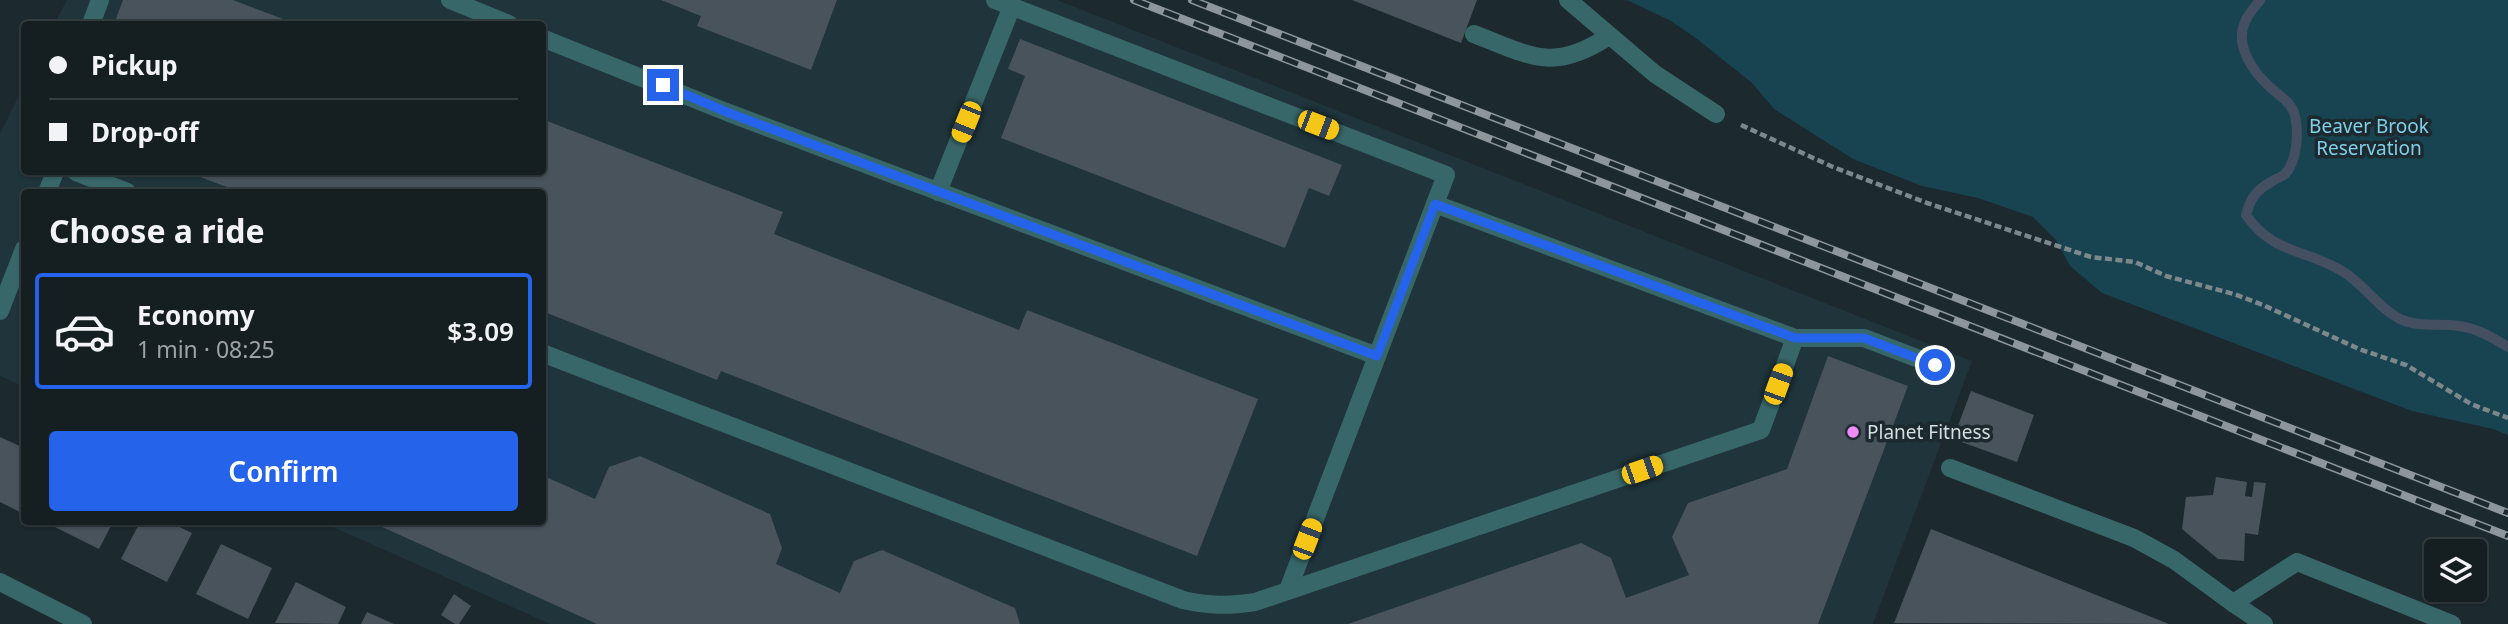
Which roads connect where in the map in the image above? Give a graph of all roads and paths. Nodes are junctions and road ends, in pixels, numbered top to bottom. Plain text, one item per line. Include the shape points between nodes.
1 (100, 0) edge
2 (450, 0) edge
3 (1568, 0) edge
4 (1004, 3) edge
5 (91, 21) edge
6 (502, 21) edge
7 (1474, 34) dead end
8 (1609, 36) junction
9 (546, 40) edge
10 (1716, 114) joint
11 (84, 175) edge
12 (119, 189) edge
13 (938, 191) junction
14 (1435, 204) junction
15 (21, 257) edge
16 (0, 311) edge
17 (1795, 338) junction
18 (546, 354) edge
19 (1377, 356) junction
20 (1935, 365) dead end
21 (2508, 418) edge
22 (1950, 468) dead end
23 (0, 582) edge
24 (1288, 590) junction
25 (2233, 603) junction
26 (83, 624) edge
27 (2264, 624) edge
28 (2452, 624) edge

1 - 5 street
2 - 6 street
3 - 8 street
4 - 13 street
4 - 14 street via 1446,175
7 - 8 street via 1544,59 1573,56
8 - 10 street via 1655,74
9 - 13 street
10 - 21 path via 1927,203 2091,257 2134,262 2263,305 2406,365 2471,404
11 - 12 street
13 - 19 street
14 - 17 street
14 - 19 street
15 - 16 street
17 - 20 street via 1864,338
17 - 24 street via 1761,430
18 - 24 street via 1183,600 1230,606
19 - 24 street
22 - 25 street via 2134,538 2174,560
23 - 26 street
25 - 27 street
25 - 28 street via 2297,562

